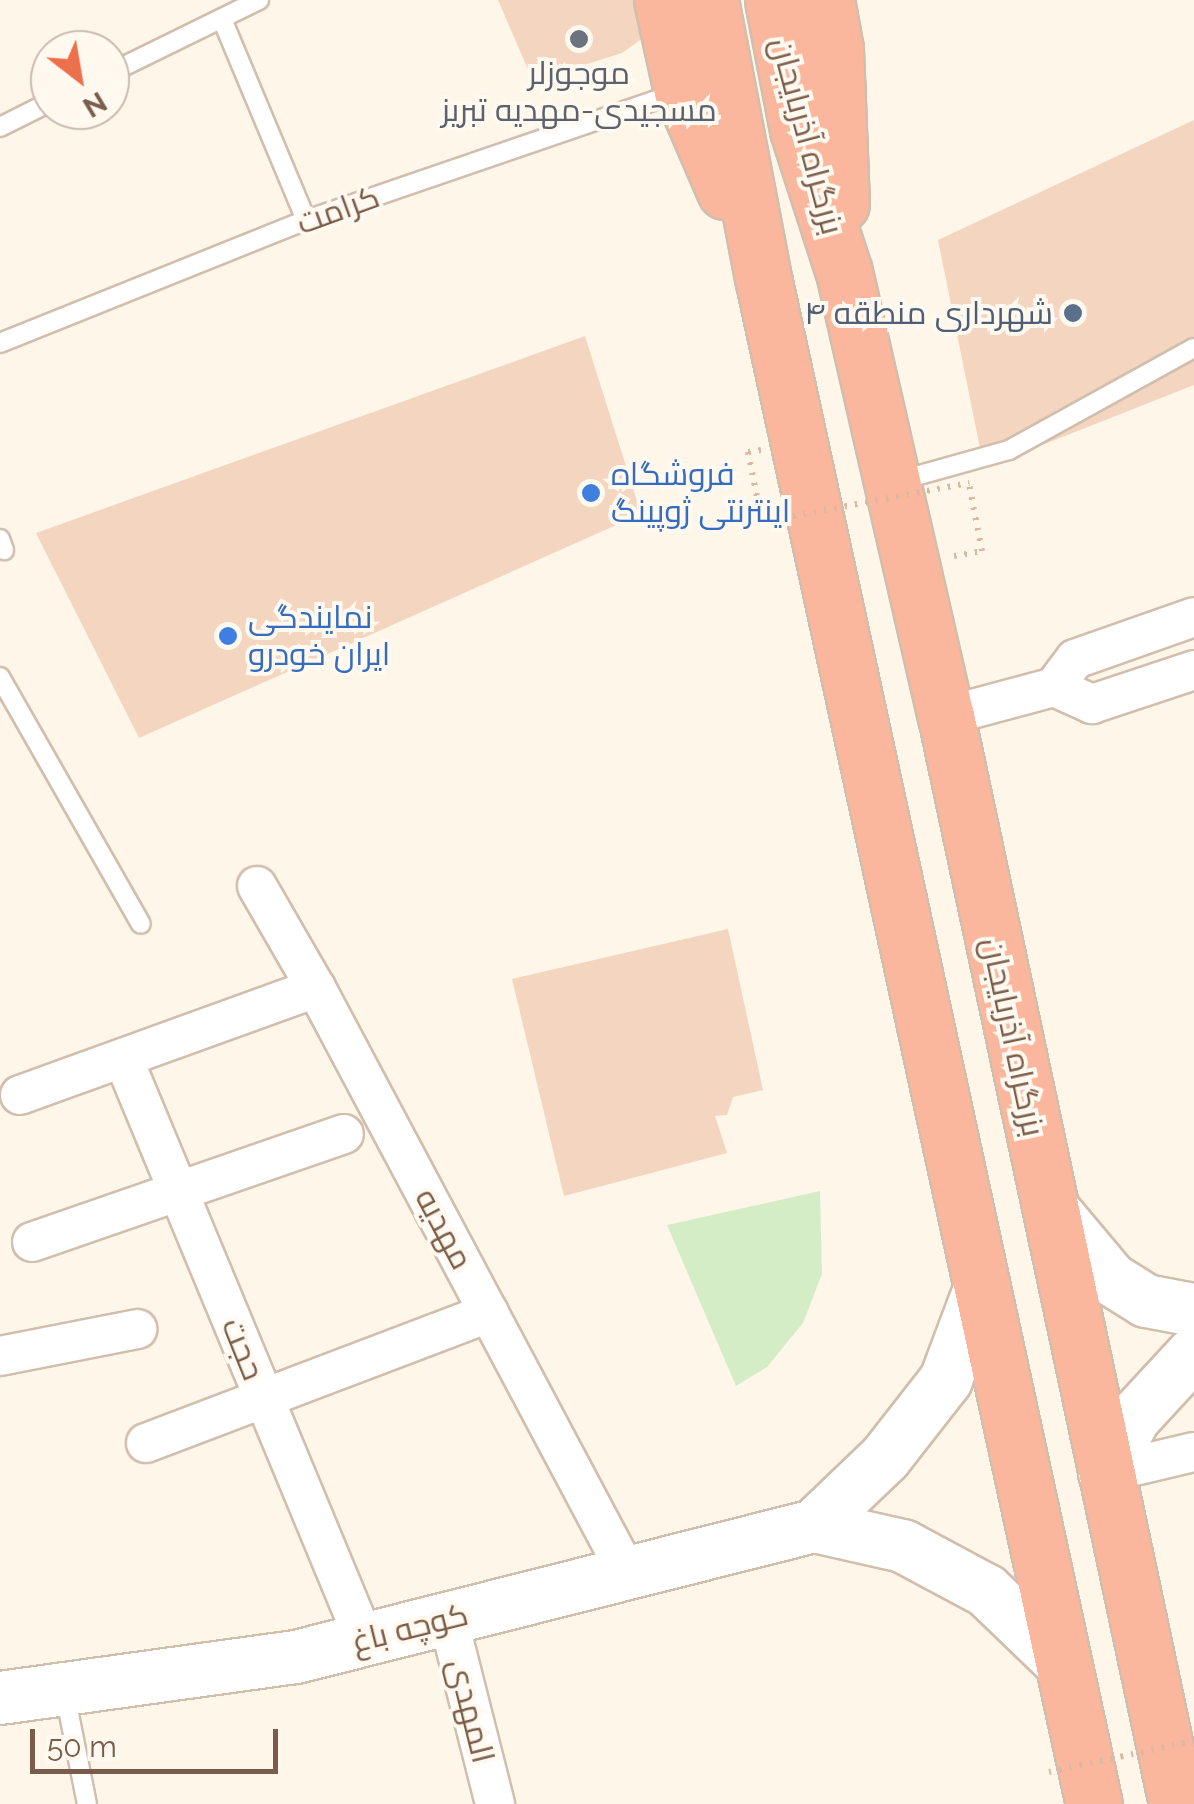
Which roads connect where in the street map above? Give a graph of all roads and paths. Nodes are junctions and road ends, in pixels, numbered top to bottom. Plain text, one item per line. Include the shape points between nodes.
1 (259, 0) edge
2 (662, 0) edge
3 (710, 0) edge
4 (772, 0) edge
5 (826, 0) edge
6 (222, 19) junction
7 (130, 63) edge
8 (682, 91) junction
9 (30, 112) edge
10 (0, 126) edge
11 (306, 220) junction
12 (844, 272) junction
13 (764, 282) junction
14 (0, 343) edge
15 (1194, 348) edge
16 (748, 452) dead end
17 (892, 482) junction
18 (982, 551) dead end
19 (1194, 617) edge
20 (1194, 670) edge
21 (0, 677) edge
22 (1054, 687) junction
23 (946, 716) junction
24 (257, 886) dead end
25 (140, 924) dead end
26 (316, 988) junction
27 (123, 1058) junction
28 (20, 1095) dead end
29 (344, 1134) dead end
30 (178, 1192) junction
31 (1049, 1206) junction
32 (32, 1242) dead end
33 (982, 1284) junction
34 (1194, 1310) edge
35 (489, 1313) junction
36 (137, 1328) dead end
37 (1, 1351) edge
38 (1194, 1354) edge
39 (264, 1400) junction
40 (146, 1443) dead end
41 (1194, 1452) edge
42 (1106, 1473) junction
43 (814, 1526) junction
44 (627, 1573) junction
45 (448, 1618) junction
46 (364, 1640) junction
47 (1064, 1665) junction
48 (64, 1689) junction
49 (0, 1698) edge
50 (1194, 1740) edge
51 (1049, 1772) dead end
52 (87, 1804) edge
53 (495, 1804) edge
54 (1094, 1804) edge
55 (1177, 1804) edge

1 - 6 lane
2 - 8 highway, بزرگراه آذربایجان
3 - 13 highway, بزرگراه آذربایجان
4 - 12 highway, بزرگراه آذربایجان via 798,130
5 - 12 highway, بزرگراه آذربایجان via 835,50
6 - 7 lane
6 - 11 lane
8 - 11 lane, کرامت
8 - 13 highway, بزرگراه آذربایجان
9 - 10 lane
11 - 14 lane, کرامت
12 - 17 highway, بزرگراه آذربایجان
13 - 33 highway, بزرگراه آذربایجان
15 - 17 lane via 1008,450
16 - 18 path, bridge via 762,522 969,483
17 - 23 highway, بزرگراه آذربایجان
19 - 22 street via 1075,659
20 - 22 street via 1092,704
21 - 25 lane
22 - 23 street
23 - 31 highway, بزرگراه آذربایجان
24 - 26 street, مهدیه
26 - 27 street
26 - 35 street, مهدیه
27 - 28 street
27 - 30 street, حجت
29 - 30 street
30 - 32 street
30 - 39 street, حجت
31 - 34 main road via 1111,1279 1146,1302
31 - 42 highway, بزرگراه آذربایجان
33 - 43 main road via 946,1380 885,1458
33 - 47 highway, بزرگراه آذربایجان
35 - 39 street
35 - 44 street, مهدیه
36 - 37 street
38 - 42 main road via 1134,1418
39 - 40 street
39 - 46 street, حجت
41 - 42 street
42 - 55 highway, بزرگراه آذربایجان
43 - 44 main road, کوچه باغ
43 - 47 main road via 903,1546 986,1591
44 - 45 main road, کوچه باغ
45 - 46 main road, کوچه باغ
45 - 53 street, المهدی
46 - 48 main road, کوچه باغ via 296,1657
47 - 54 highway, بزرگراه آذربایجان
48 - 49 main road, کوچه باغ
48 - 52 lane
50 - 51 path, bridge

